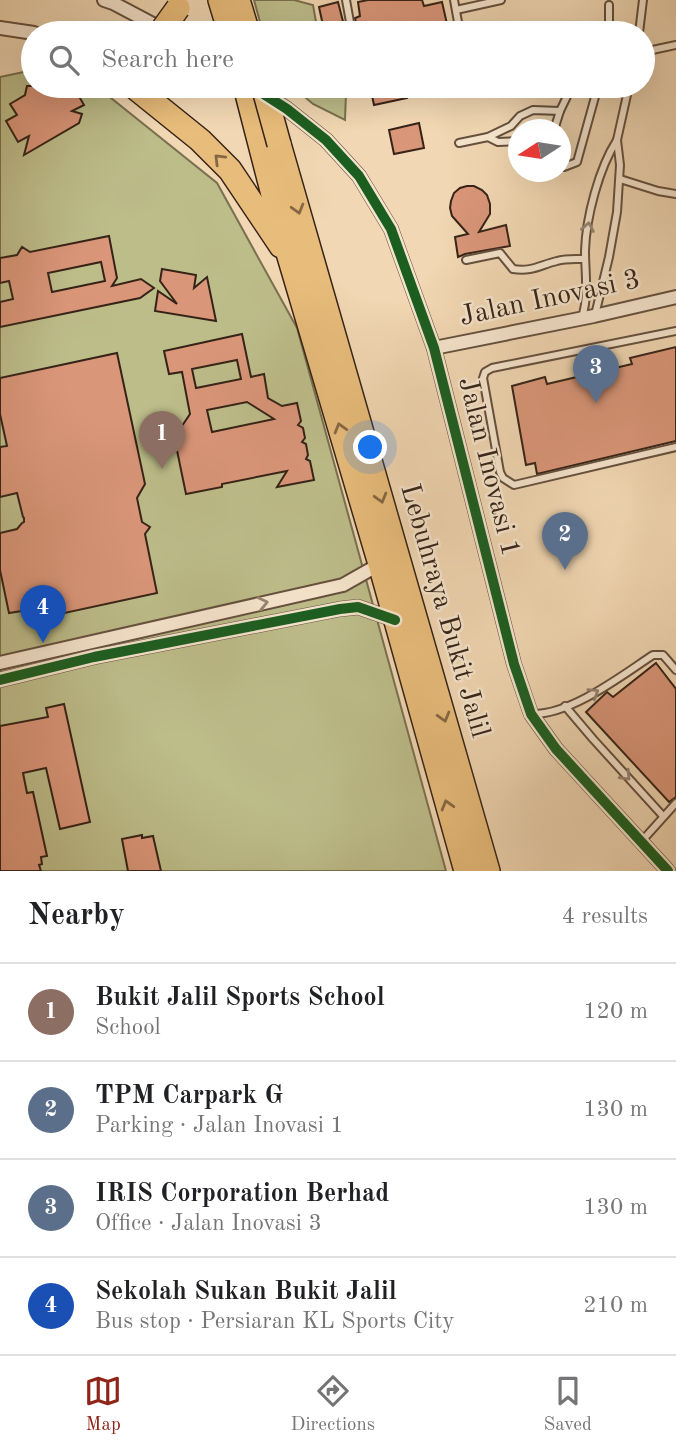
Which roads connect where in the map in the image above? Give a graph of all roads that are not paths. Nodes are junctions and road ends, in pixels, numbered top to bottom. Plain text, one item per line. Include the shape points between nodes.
1 (104, 0) edge
2 (346, 0) edge
3 (454, 0) edge
4 (501, 0) edge
5 (643, 0) edge
6 (179, 4) edge
7 (609, 5) dead end
8 (456, 10) junction
9 (147, 21) edge
10 (168, 21) edge
11 (350, 21) edge
12 (458, 21) edge
13 (608, 21) edge
14 (640, 21) edge
15 (0, 28) edge
16 (21, 31) edge
17 (676, 45) edge
18 (655, 49) edge
19 (147, 98) edge
20 (250, 98) edge
21 (264, 98) edge
22 (270, 98) edge
23 (566, 98) edge
24 (595, 98) edge
25 (626, 98) edge
26 (560, 111) junction
27 (557, 119) edge
28 (488, 137) junction
29 (617, 140) junction
30 (508, 142) edge
31 (458, 143) dead end
32 (270, 145) junction
33 (571, 164) edge
34 (620, 179) junction
35 (676, 194) edge
36 (288, 253) junction
37 (585, 259) junction
38 (466, 260) dead end
39 (676, 297) edge
40 (587, 318) junction
41 (676, 331) edge
42 (434, 348) junction
43 (676, 447) edge
44 (380, 564) junction
45 (196, 619) junction
46 (395, 620) junction
47 (200, 636) junction
48 (0, 663) edge
49 (676, 670) edge
50 (0, 680) edge
51 (565, 706) junction
52 (531, 715) junction
53 (676, 803) edge
54 (663, 816) junction
55 (641, 842) junction
56 (466, 871) edge
57 (488, 871) edge
58 (668, 871) edge

1 - 9 street
2 - 11 lane
3 - 8 lane
4 - 8 lane
5 - 14 lane
6 - 10 highway, bridge
7 - 13 lane
8 - 12 lane
15 - 16 street
17 - 18 lane
36 -> 19 highway via 230,170
20 - 32 highway, Lebuhraya Bukit Jalil
21 - 32 highway, Lebuhraya Bukit Jalil, bridge
22 - 42 street, Jalan Inovasi 1 via 326,140 359,176 391,229
23 - 26 lane
24 - 33 lane via 578,162
25 - 29 lane
26 - 27 lane
26 - 28 lane via 533,110
28 - 30 lane
28 - 31 lane
29 - 34 lane
37 -> 29 lane via 594,196 607,155
32 - 36 highway, Lebuhraya Bukit Jalil
32 -> 57 highway, Lebuhraya Bukit Jalil
34 - 35 lane
34 - 40 lane via 610,257
44 -> 36 highway, Lebuhraya Bukit Jalil
37 - 38 lane via 559,260 526,271 513,269 500,253
37 - 40 lane via 583,314
39 - 40 street, Jalan Inovasi 3
40 - 42 street, Jalan Inovasi 3
41 - 43 lane via 492,368 483,378 500,472 514,485
42 - 52 street, Jalan Inovasi 1
45 -> 44 street via 344,585
44 - 46 highway, Lebuhraya Bukit Jalil
45 - 47 lane
45 - 48 street
46 - 47 street via 358,607
56 -> 46 highway, Lebuhraya Bukit Jalil
47 - 50 street
51 -> 49 lane via 582,701 653,655 663,655
51 - 52 lane
51 -> 54 lane
52 - 55 street, Jalan Inovasi 1
53 - 54 lane
54 - 55 lane
55 - 58 street, Jalan Inovasi 1

